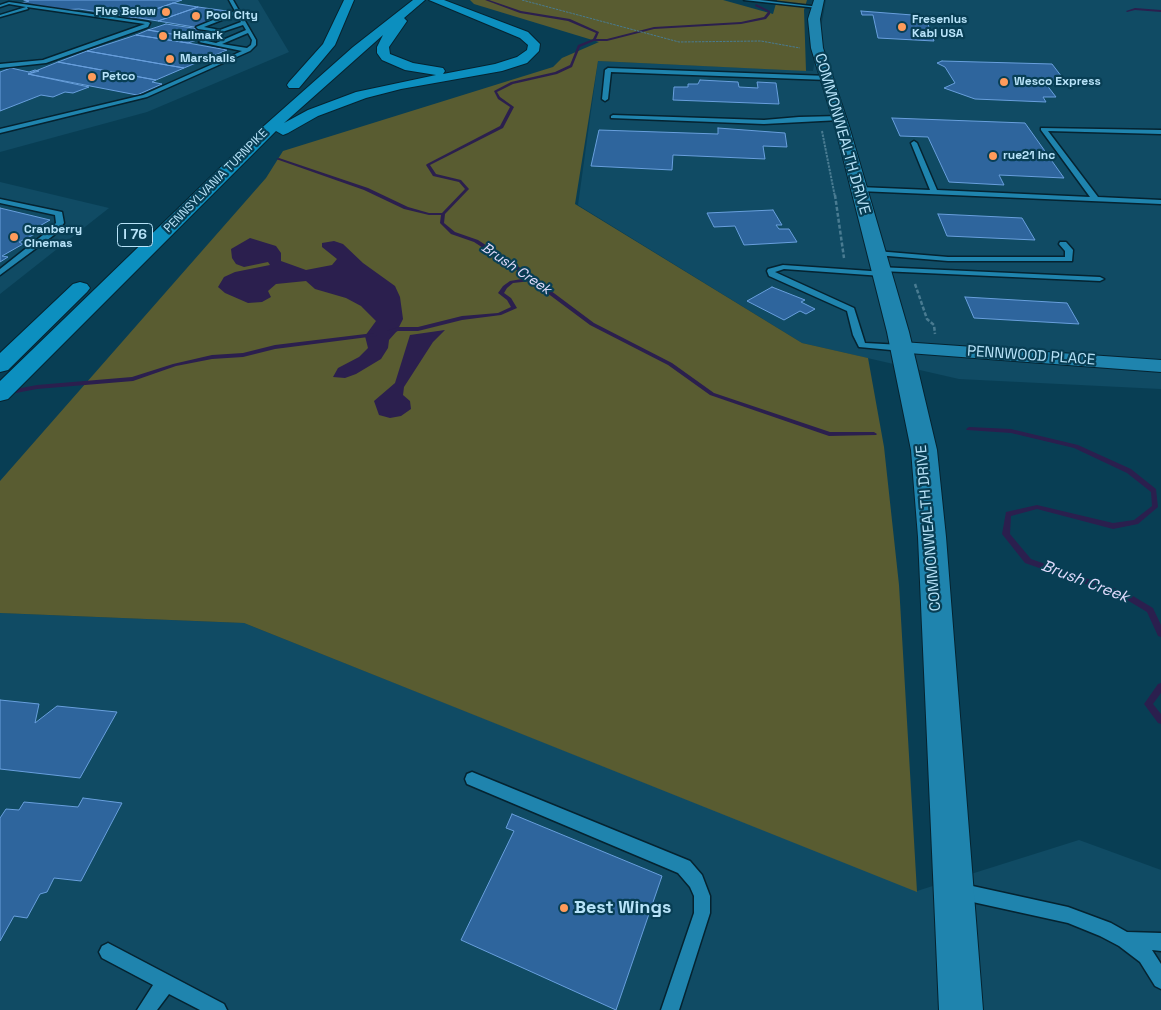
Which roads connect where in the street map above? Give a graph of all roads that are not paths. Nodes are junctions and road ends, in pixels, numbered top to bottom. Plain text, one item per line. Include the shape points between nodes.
1 (232, 0) edge
2 (404, 0) edge
3 (421, 0) edge
4 (434, 0) edge
5 (746, 0) edge
6 (347, 1) edge
7 (8, 2) edge
8 (819, 3) edge
9 (0, 6) edge
10 (30, 7) junction
11 (455, 10) junction
12 (238, 12) junction
13 (0, 16) edge
14 (244, 23) junction
15 (249, 31) junction
16 (220, 32) junction
17 (216, 45) junction
18 (248, 50) junction
19 (0, 66) edge
20 (828, 78) junction
21 (605, 100) dead end
22 (279, 101) junction
23 (613, 117) dead end
24 (840, 118) junction
25 (2, 132) edge
26 (1161, 132) edge
27 (914, 142) dead end
28 (221, 176) junction
29 (859, 189) junction
30 (934, 192) junction
31 (1095, 198) junction
32 (0, 200) edge
33 (1161, 202) edge
34 (146, 224) dead end
35 (1063, 244) dead end
36 (880, 265) junction
37 (0, 273) edge
38 (91, 278) dead end
39 (1100, 279) dead end
40 (902, 348) junction
41 (0, 365) edge
42 (1161, 366) edge
43 (0, 394) edge
44 (472, 779) dead end
45 (953, 890) junction
46 (1125, 940) junction
47 (1161, 942) edge
48 (108, 952) dead end
49 (1161, 980) edge
50 (166, 982) junction
51 (146, 1010) edge
52 (218, 1010) edge
53 (670, 1010) edge
54 (961, 1010) edge

1 - 12 lane
2 - 22 highway, PENNSYLVANIA TURNPIKE / I 76
3 - 11 highway
3 - 11 highway via 389,35 383,53 391,61 423,69 467,70 506,62 525,49 524,42 516,35
3 - 28 highway, PENNSYLVANIA TURNPIKE / I 76 via 306,95
4 - 11 highway
5 - 8 lane
6 - 22 highway via 329,45
7 - 9 lane
7 - 10 lane
8 - 20 street, COMMONWEALTH DRIVE via 814,20 817,48
10 - 13 lane
10 - 19 lane via 148,23 44,62
11 - 28 highway via 524,34 534,44 533,51 522,60 497,68 387,88 327,107 282,131 238,167
12 - 14 lane
12 - 16 lane via 198,28
14 - 15 lane
14 - 16 lane
15 - 17 lane
15 - 18 lane via 254,40
16 - 17 lane via 201,42
17 - 18 lane
18 - 25 lane via 145,96
20 - 21 lane via 608,70
20 - 24 street, COMMONWEALTH DRIVE
22 - 34 highway, PENNSYLVANIA TURNPIKE / I 76
23 - 24 lane via 764,122
24 - 29 street, COMMONWEALTH DRIVE
26 - 31 lane via 1043,129
27 - 30 lane
28 - 43 highway, PENNSYLVANIA TURNPIKE / I 76
29 - 30 lane
29 - 36 street, COMMONWEALTH DRIVE
30 - 31 lane
31 - 33 lane
32 - 37 lane via 59,214 60,223
35 - 36 lane via 1069,250 1068,259 948,259
36 - 39 lane
36 - 40 street, COMMONWEALTH DRIVE
36 - 40 lane via 847,272 783,267 771,271 851,310 862,345
38 - 41 highway
40 - 42 street, PENNWOOD PLACE
40 - 45 street, COMMONWEALTH DRIVE via 924,450
44 - 53 lane via 684,867 696,881 702,896 702,913
45 - 46 lane via 1068,915
45 - 54 street, COMMONWEALTH DRIVE
46 - 47 lane
46 - 49 lane via 1146,956
48 - 50 lane
50 - 51 lane
50 - 52 lane

